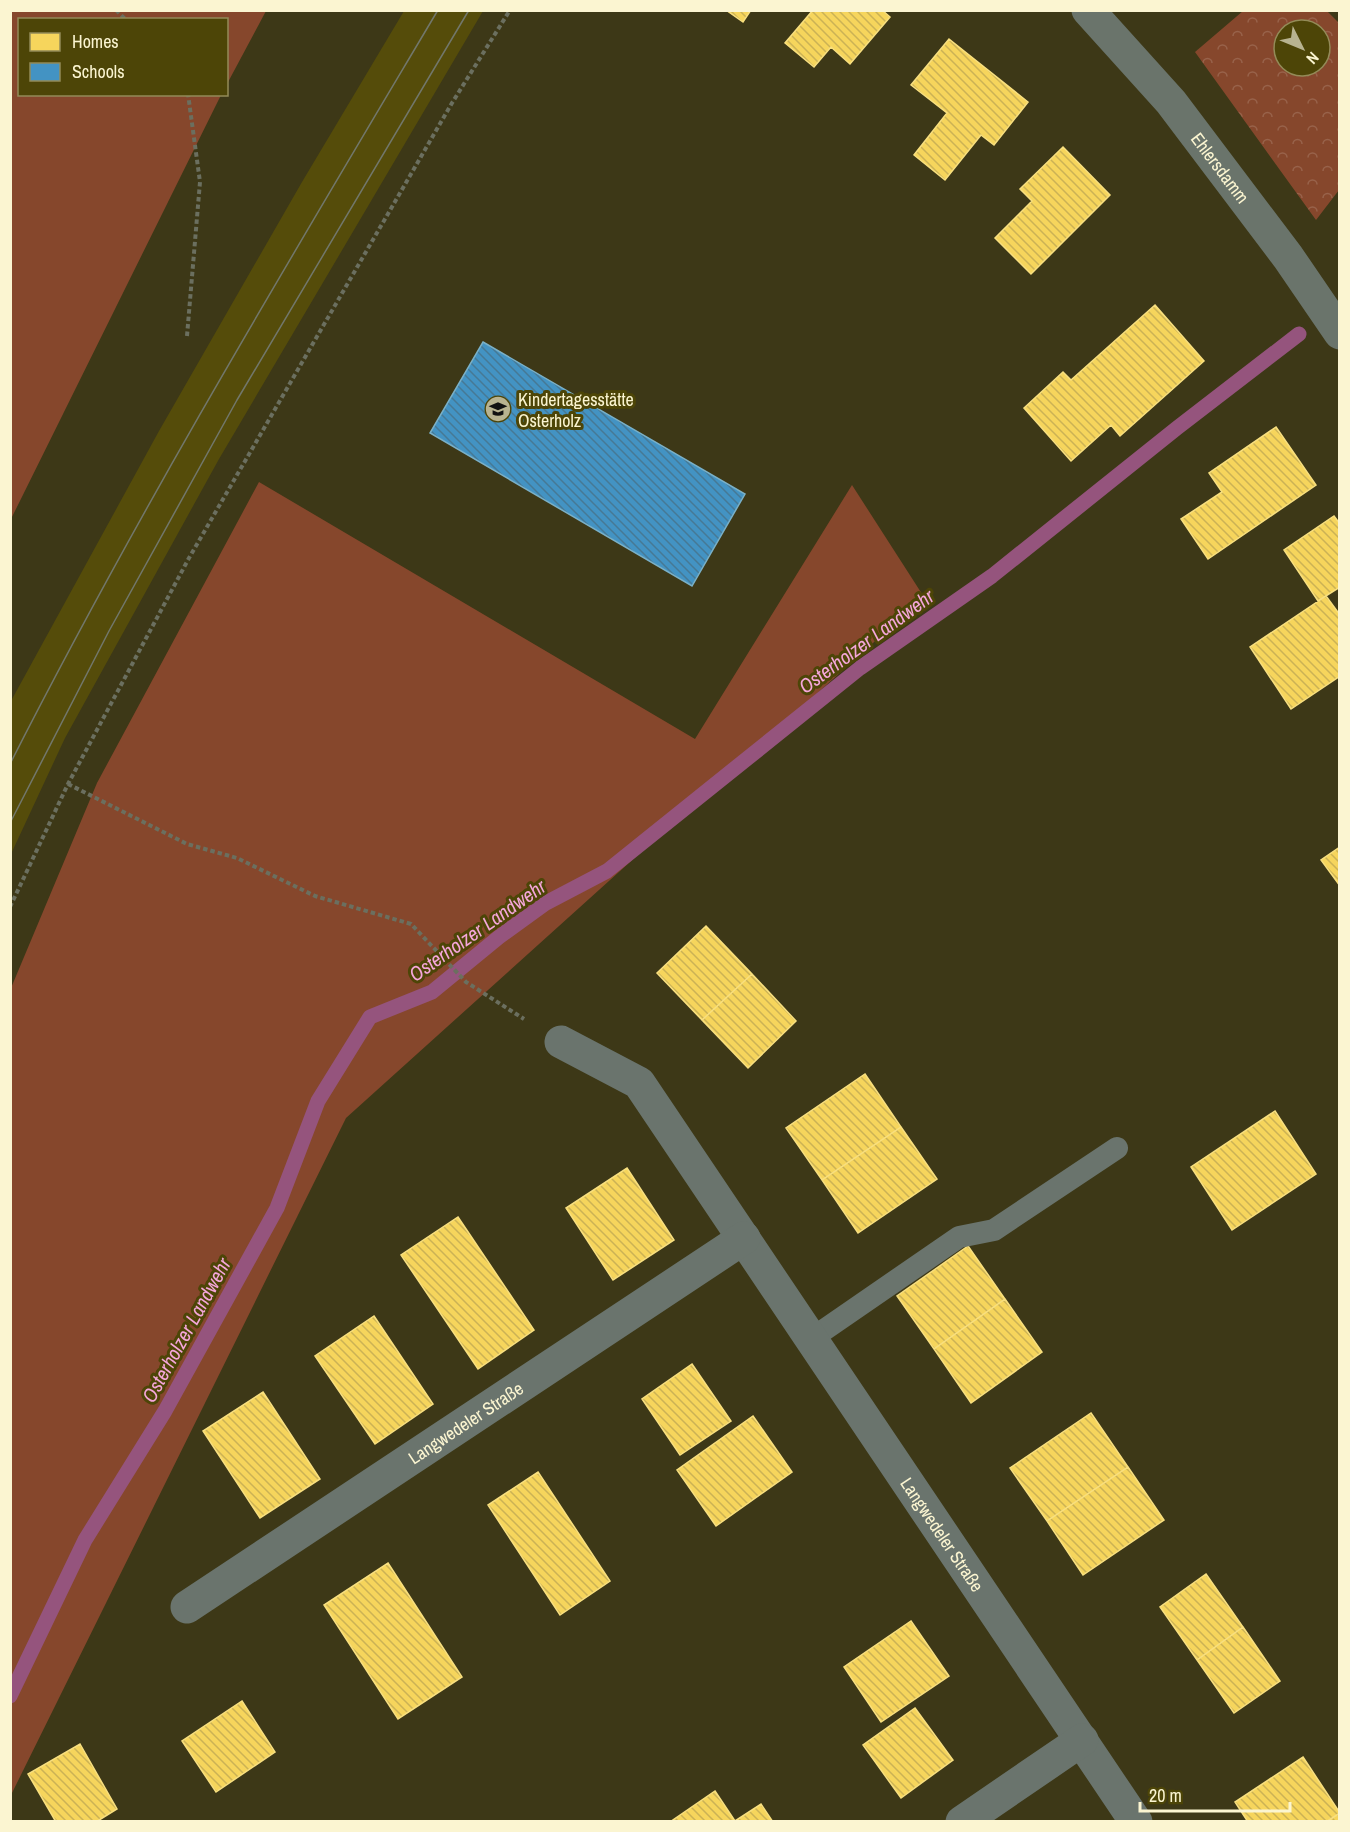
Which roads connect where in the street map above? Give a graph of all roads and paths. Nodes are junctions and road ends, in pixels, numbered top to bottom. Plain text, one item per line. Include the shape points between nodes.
1 (510, 10) edge
2 (1088, 10) edge
3 (188, 96) edge
4 (1340, 333) edge
5 (187, 336) dead end
6 (68, 784) junction
7 (10, 907) edge
8 (561, 1042) joint
9 (1117, 1148) dead end
10 (744, 1238) junction
11 (811, 1339) junction
12 (187, 1607) dead end
13 (1082, 1740) junction
14 (962, 1821) edge
15 (1136, 1821) edge

1 - 6 path via 452,103 195,548
2 - 4 street, Ehlersdamm via 1171,102
3 - 5 path via 200,182
6 - 7 path
6 - 8 path via 187,844 237,858 315,896 411,924 466,982
8 - 10 street, Langwedeler Straße via 639,1083
9 - 11 lane via 994,1230 959,1237
10 - 11 street, Langwedeler Straße
10 - 12 street, Langwedeler Straße
11 - 13 street, Langwedeler Straße
13 - 14 street
13 - 15 street, Langwedeler Straße

